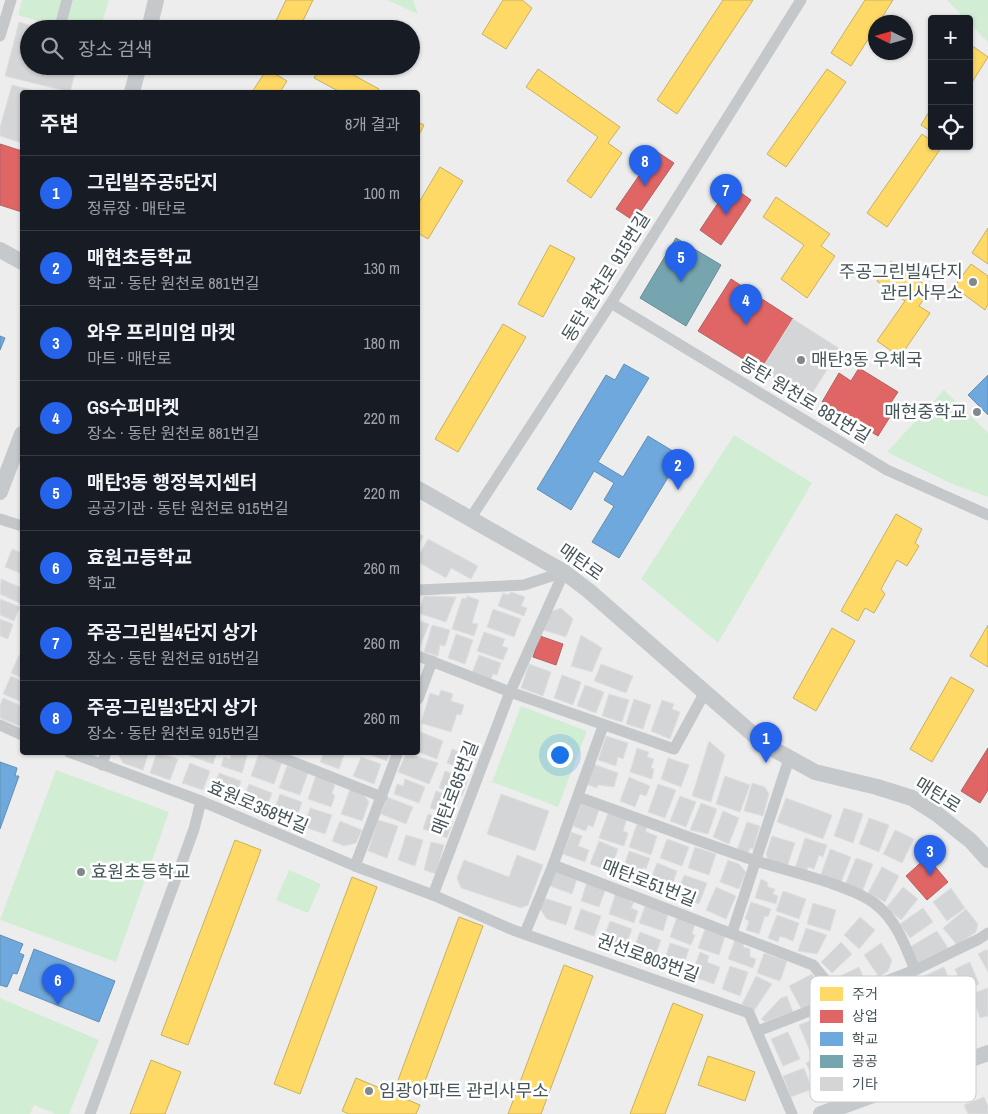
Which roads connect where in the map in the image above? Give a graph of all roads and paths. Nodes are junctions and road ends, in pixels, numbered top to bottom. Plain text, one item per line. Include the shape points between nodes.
1 (11, 0) edge
2 (156, 0) edge
3 (801, 0) edge
4 (64, 1) edge
5 (62, 20) edge
6 (151, 20) edge
7 (0, 36) edge
8 (137, 75) edge
9 (133, 90) edge
10 (0, 250) edge
11 (20, 261) edge
12 (611, 303) junction
13 (20, 439) edge
14 (420, 490) edge
15 (0, 492) edge
16 (988, 515) edge
17 (0, 519) edge
18 (470, 519) junction
19 (20, 525) edge
20 (564, 572) junction
21 (420, 590) edge
22 (420, 657) edge
23 (432, 661) junction
24 (510, 692) junction
25 (706, 692) junction
26 (420, 694) edge
27 (0, 726) edge
28 (603, 726) junction
29 (20, 734) edge
30 (77, 755) edge
31 (105, 755) edge
32 (276, 755) edge
33 (397, 755) edge
34 (789, 759) junction
35 (102, 765) junction
36 (382, 797) junction
37 (578, 797) junction
38 (201, 801) junction
39 (988, 860) edge
40 (756, 861) junction
41 (553, 865) junction
42 (355, 866) junction
43 (433, 896) junction
44 (525, 933) junction
45 (732, 933) junction
46 (988, 933) edge
47 (915, 970) junction
48 (822, 976) edge
49 (900, 976) edge
50 (810, 1011) edge
51 (758, 1031) junction
52 (988, 1053) edge
53 (976, 1057) edge
54 (854, 1102) edge
55 (90, 1114) edge
56 (792, 1114) edge
57 (821, 1114) edge

1 - 7 street
2 - 6 street
3 - 12 street, 동탄 원천로 915번길
4 - 5 street
8 - 9 street
10 - 11 street
12 - 16 street, 동탄 원천로 881번길 via 887,470
12 - 18 street, 동탄 원천로 915번길
13 - 15 street
14 - 18 street, 매탄로
17 - 19 street
18 - 20 street, 매탄로
20 - 21 street via 524,585
20 - 24 street, 매탄로65번길
20 - 25 street, 매탄로
22 - 23 street
23 - 24 street
23 - 26 street
24 - 28 street
24 - 43 street, 매탄로65번길
25 - 28 street via 674,749
25 - 34 street, 매탄로 via 764,744
27 - 29 street
28 - 37 street
30 - 35 street, 효원로358번길
31 - 35 street
32 - 36 street
33 - 36 street
34 - 39 street, 매탄로 via 815,772 912,798 951,825
34 - 40 street
35 - 38 street, 효원로358번길
36 - 42 street
37 - 40 street
37 - 41 street
38 - 42 street, 효원로358번길
38 - 55 street via 194,830
40 - 45 street
40 - 47 street via 873,902 899,931
41 - 44 street
41 - 45 street, 매탄로51번길
42 - 43 street, 효원로358번길
43 - 44 street, 권선로803번길
44 - 51 street, 권선로803번길 via 749,1013
45 - 48 street, 매탄로51번길 via 813,965
46 - 47 street
47 - 49 street
50 - 51 street
51 - 56 street, 권선로803번길
52 - 53 street
54 - 57 street

